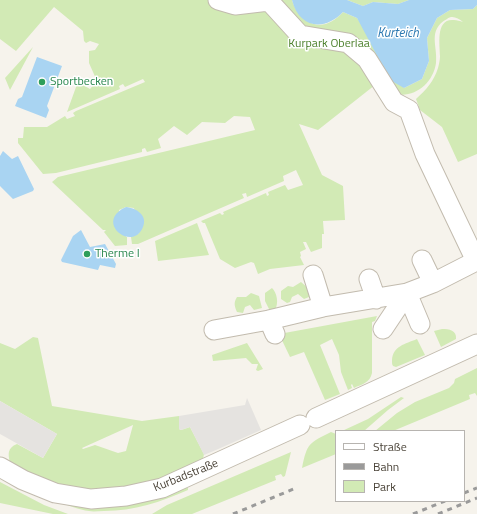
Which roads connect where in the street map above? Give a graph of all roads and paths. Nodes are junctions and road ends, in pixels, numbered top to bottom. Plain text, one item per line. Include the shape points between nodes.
1 (218, 0) edge
2 (422, 260) dead end
3 (476, 261) edge
4 (313, 275) dead end
5 (368, 279) dead end
6 (433, 283) junction
7 (407, 293) junction
8 (376, 299) junction
9 (323, 307) junction
10 (420, 324) dead end
11 (383, 329) dead end
12 (214, 330) dead end
13 (477, 344) edge
14 (0, 467) edge

1 - 3 street via 235,5 269,1 300,35 348,43 367,59 394,102 413,104 425,154
2 - 6 street
3 - 6 street
4 - 9 street
5 - 8 street
6 - 7 street
7 - 8 street
7 - 10 street
7 - 11 street
8 - 9 street
9 - 12 street via 272,327
13 - 14 street, Kurbadstraße via 162,488 126,496 91,499 55,493

